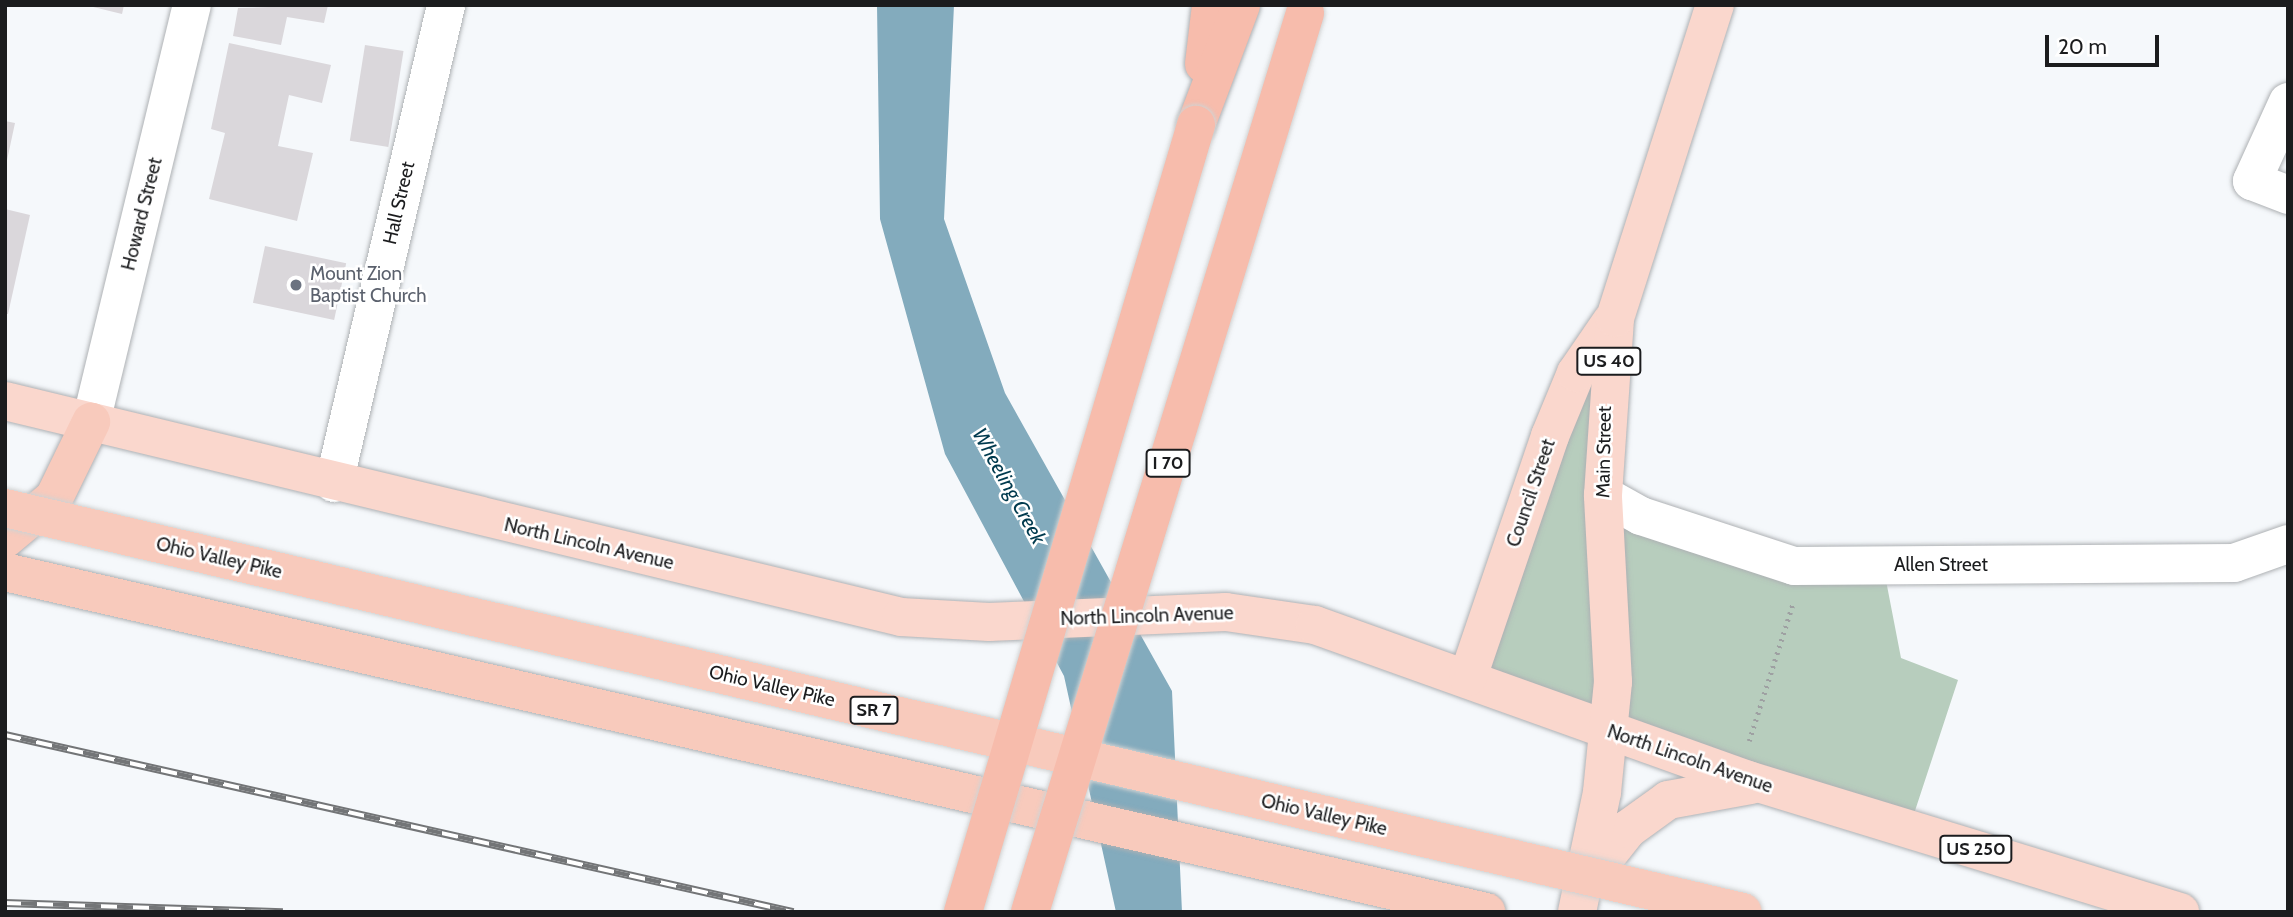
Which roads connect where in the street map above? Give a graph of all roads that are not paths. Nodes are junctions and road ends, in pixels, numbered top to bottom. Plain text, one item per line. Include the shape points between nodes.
1 (192, 5) edge
2 (446, 5) edge
3 (1211, 5) edge
4 (1241, 5) edge
5 (1715, 5) edge
6 (1307, 8) edge
7 (2288, 102) edge
8 (1196, 125) junction
9 (2288, 195) edge
10 (1615, 318) junction
11 (5, 401) edge
12 (91, 422) junction
13 (334, 483) junction
14 (1603, 495) junction
15 (5, 509) edge
16 (5, 539) edge
17 (2288, 544) edge
18 (5, 572) edge
19 (1468, 677) junction
20 (1609, 731) junction
21 (1755, 781) junction
22 (1581, 900) edge
23 (963, 912) edge
24 (1030, 912) edge
25 (1486, 912) edge
26 (1743, 912) edge
27 (2180, 912) edge

1 - 12 street, Howard Street
2 - 13 street, Hall Street
3 - 8 highway
4 - 8 highway
5 - 10 main road, Main Street / US 40
6 - 24 highway, I 70, bridge
7 - 9 street via 2252,181
8 - 23 highway, bridge
10 - 14 main road, Main Street / US 40
10 - 19 main road, Council Street via 1576,373
11 - 12 main road, North Lincoln Avenue
12 - 13 main road, North Lincoln Avenue
12 - 16 highway via 54,498
13 - 19 main road, North Lincoln Avenue, bridge via 867,611 947,621 1226,612 1315,625
14 - 17 street, Allen Street via 1641,516 1756,556 1805,566 2234,563
14 - 20 main road, Main Street / US 40 via 1612,629
15 - 26 highway, Ohio Valley Pike / SR 7, bridge
18 - 25 highway, bridge
19 - 20 main road, North Lincoln Avenue
20 - 21 main road, North Lincoln Avenue / US 250
20 - 22 main road, Main Street / US 40
21 - 22 main road via 1668,800 1628,829
21 - 27 main road, North Lincoln Avenue / US 250

